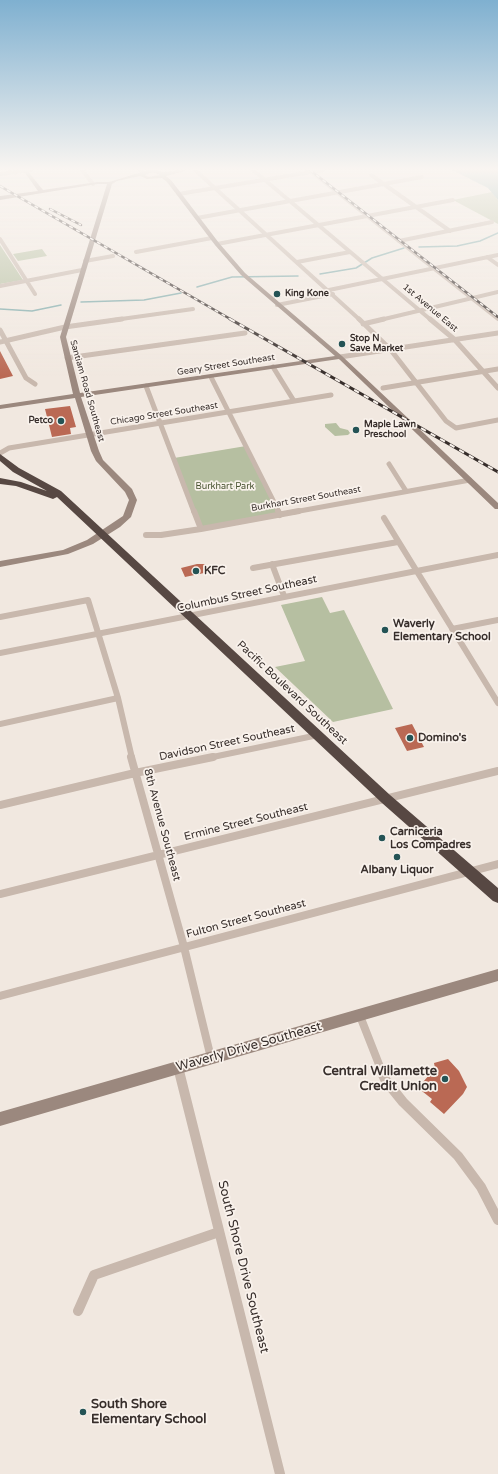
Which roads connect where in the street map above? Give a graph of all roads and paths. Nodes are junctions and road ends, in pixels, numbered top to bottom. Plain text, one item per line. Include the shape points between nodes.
1 (0, 239) edge
2 (92, 239) edge
3 (208, 239) edge
4 (213, 239) edge
5 (246, 239) edge
6 (271, 239) edge
7 (335, 239) edge
8 (407, 239) edge
9 (400, 240) joint
10 (217, 244) junction
11 (136, 252) dead end
12 (350, 252) junction
13 (498, 255) edge
14 (113, 256) dead end
15 (487, 257) junction
16 (85, 261) junction
17 (296, 262) junction
18 (498, 265) edge
19 (435, 268) junction
20 (82, 270) junction
21 (383, 279) junction
22 (27, 280) junction
23 (0, 286) edge
24 (329, 290) junction
25 (498, 292) edge
26 (35, 294) dead end
27 (333, 294) junction
28 (474, 298) junction
29 (277, 305) junction
30 (193, 309) dead end
31 (420, 310) junction
32 (498, 315) edge
33 (498, 319) edge
34 (364, 324) junction
35 (65, 327) junction
36 (0, 330) edge
37 (498, 332) edge
38 (245, 333) dead end
39 (454, 339) junction
40 (6, 341) junction
41 (0, 342) edge
42 (390, 349) junction
43 (340, 357) junction
44 (67, 358) junction
45 (273, 367) junction
46 (498, 369) edge
47 (483, 372) junction
48 (211, 377) junction
49 (416, 382) junction
50 (35, 384) dead end
51 (146, 386) junction
52 (383, 388) dead end
53 (498, 388) edge
54 (77, 395) junction
55 (331, 395) dead end
56 (294, 401) junction
57 (0, 407) edge
58 (229, 411) junction
59 (498, 420) edge
60 (160, 422) junction
61 (90, 435) junction
62 (0, 453) edge
63 (0, 457) edge
64 (389, 464) dead end
65 (470, 480) junction
66 (0, 481) edge
67 (406, 491) junction
68 (70, 504) junction
69 (498, 507) edge
70 (280, 515) junction
71 (384, 518) dead end
72 (201, 529) junction
73 (103, 535) junction
74 (146, 535) dead end
75 (398, 542) junction
76 (498, 555) edge
77 (0, 564) edge
78 (272, 564) junction
79 (253, 568) dead end
80 (416, 571) junction
81 (284, 596) junction
82 (0, 616) edge
83 (190, 616) junction
84 (498, 620) edge
85 (452, 629) junction
86 (97, 634) junction
87 (0, 653) edge
88 (495, 693) edge
89 (118, 698) junction
90 (498, 703) edge
91 (0, 724) edge
92 (318, 735) junction
93 (498, 771) edge
94 (136, 773) junction
95 (386, 799) junction
96 (0, 805) edge
97 (158, 855) junction
98 (498, 864) edge
99 (467, 872) junction
100 (0, 894) edge
101 (498, 897) edge
102 (184, 947) junction
103 (498, 975) edge
104 (0, 996) edge
105 (360, 1016) junction
106 (211, 1058) junction
107 (178, 1067) junction
108 (0, 1119) edge
109 (498, 1220) edge
110 (219, 1232) junction
111 (78, 1311) dead end
112 (280, 1474) edge

1 - 22 street
2 - 16 main road, Santiam Road Southeast
3 - 11 street
4 - 10 main road
5 - 10 street
6 - 17 street
7 - 12 street, 1st Avenue East
8 - 9 street
9 - 19 street
10 - 29 main road via 243,274
12 - 17 street
12 - 21 street, 1st Avenue East
13 - 15 street
14 - 16 street
15 - 18 street
15 - 19 street
16 - 20 main road, Santiam Road Southeast
17 - 24 street
19 - 21 street
19 - 28 street
20 - 22 street
20 - 35 main road, Santiam Road Southeast
21 - 24 street
21 - 31 street, 1st Avenue East
22 - 23 street
22 - 26 street
24 - 27 street
25 - 28 street
27 - 29 street
27 - 34 street
28 - 31 street
28 - 32 street
28 - 33 street
29 - 43 main road
30 - 35 street
31 - 34 street
31 - 39 street, 1st Avenue East
34 - 42 street
35 - 40 street
35 - 44 main road, Santiam Road Southeast via 63,337
36 - 40 street
37 - 39 street, Geary Street Southeast
38 - 44 street
39 - 42 street, Geary Street Southeast
39 - 47 street, 1st Avenue East
40 - 41 street
40 - 50 street via 26,378
42 - 43 street, Geary Street Southeast
42 - 49 street
43 - 45 main road, Geary Street Southeast
43 - 65 main road
44 - 54 main road, Santiam Road Southeast
45 - 48 main road, Geary Street Southeast
45 - 56 street
46 - 47 street
47 - 49 street
47 - 53 street, 1st Avenue East
48 - 51 main road, Geary Street Southeast
48 - 58 street
49 - 52 street
49 - 59 street via 446,421 456,428
51 - 54 main road, Geary Street Southeast
51 - 60 street
54 - 57 main road, Geary Street Southeast
54 - 61 main road, Santiam Road Southeast
55 - 56 street, Chicago Street Southeast
56 - 58 street, Chicago Street Southeast
58 - 60 street, Chicago Street Southeast
58 - 70 street
60 - 61 street, Chicago Street Southeast
60 - 72 street
61 - 62 street, Chicago Street Southeast via 9,448
61 - 73 main road, Santiam Road Southeast via 100,461 129,491 133,500 127,516
63 - 68 highway, Pacific Boulevard Southeast via 16,470 52,489
64 - 67 street
65 - 67 street, Burkhart Street Southeast
65 - 69 main road
66 - 68 highway, Pacific Boulevard Southeast via 43,492
67 - 70 street, Burkhart Street Southeast
68 - 73 highway, Pacific Boulevard Southeast
70 - 72 street, Burkhart Street Southeast
71 - 75 street
72 - 74 street, Burkhart Street Southeast
73 - 77 main road via 65,552
73 - 83 highway, Pacific Boulevard Southeast
75 - 78 street
75 - 80 street
76 - 80 street, Columbus Street Southeast
78 - 79 street
78 - 81 street
80 - 81 street, Columbus Street Southeast
80 - 85 street
81 - 83 street, Columbus Street Southeast
82 - 86 street, 8th Avenue Southeast via 88,600
83 - 86 street, Columbus Street Southeast
83 - 92 highway, Pacific Boulevard Southeast
84 - 85 street
85 - 88 street
86 - 87 street, Columbus Street Southeast
86 - 89 street, 8th Avenue Southeast
88 - 90 street
89 - 91 street
89 - 94 street, 8th Avenue Southeast
92 - 94 street, Davidson Street Southeast
92 - 95 highway, Pacific Boulevard Southeast
93 - 95 street, Ermine Street Southeast
94 - 96 street, Davidson Street Southeast
94 - 97 street, 8th Avenue Southeast
95 - 97 street, Ermine Street Southeast
95 - 99 highway, Pacific Boulevard Southeast
97 - 100 street, Ermine Street Southeast
97 - 102 street, 8th Avenue Southeast
98 - 99 street, Fulton Street Southeast
99 - 101 highway, Pacific Boulevard Southeast
99 - 102 street, Fulton Street Southeast
102 - 104 street, Fulton Street Southeast
102 - 106 street, 8th Avenue Southeast
103 - 105 main road, Waverly Drive Southeast
105 - 106 main road, Waverly Drive Southeast
105 - 109 street via 386,1081 403,1102 458,1156 481,1187
106 - 107 main road, Waverly Drive Southeast
107 - 108 main road, Waverly Drive Southeast
107 - 110 street, South Shore Drive Southeast
110 - 111 street via 94,1275
110 - 112 street, South Shore Drive Southeast

